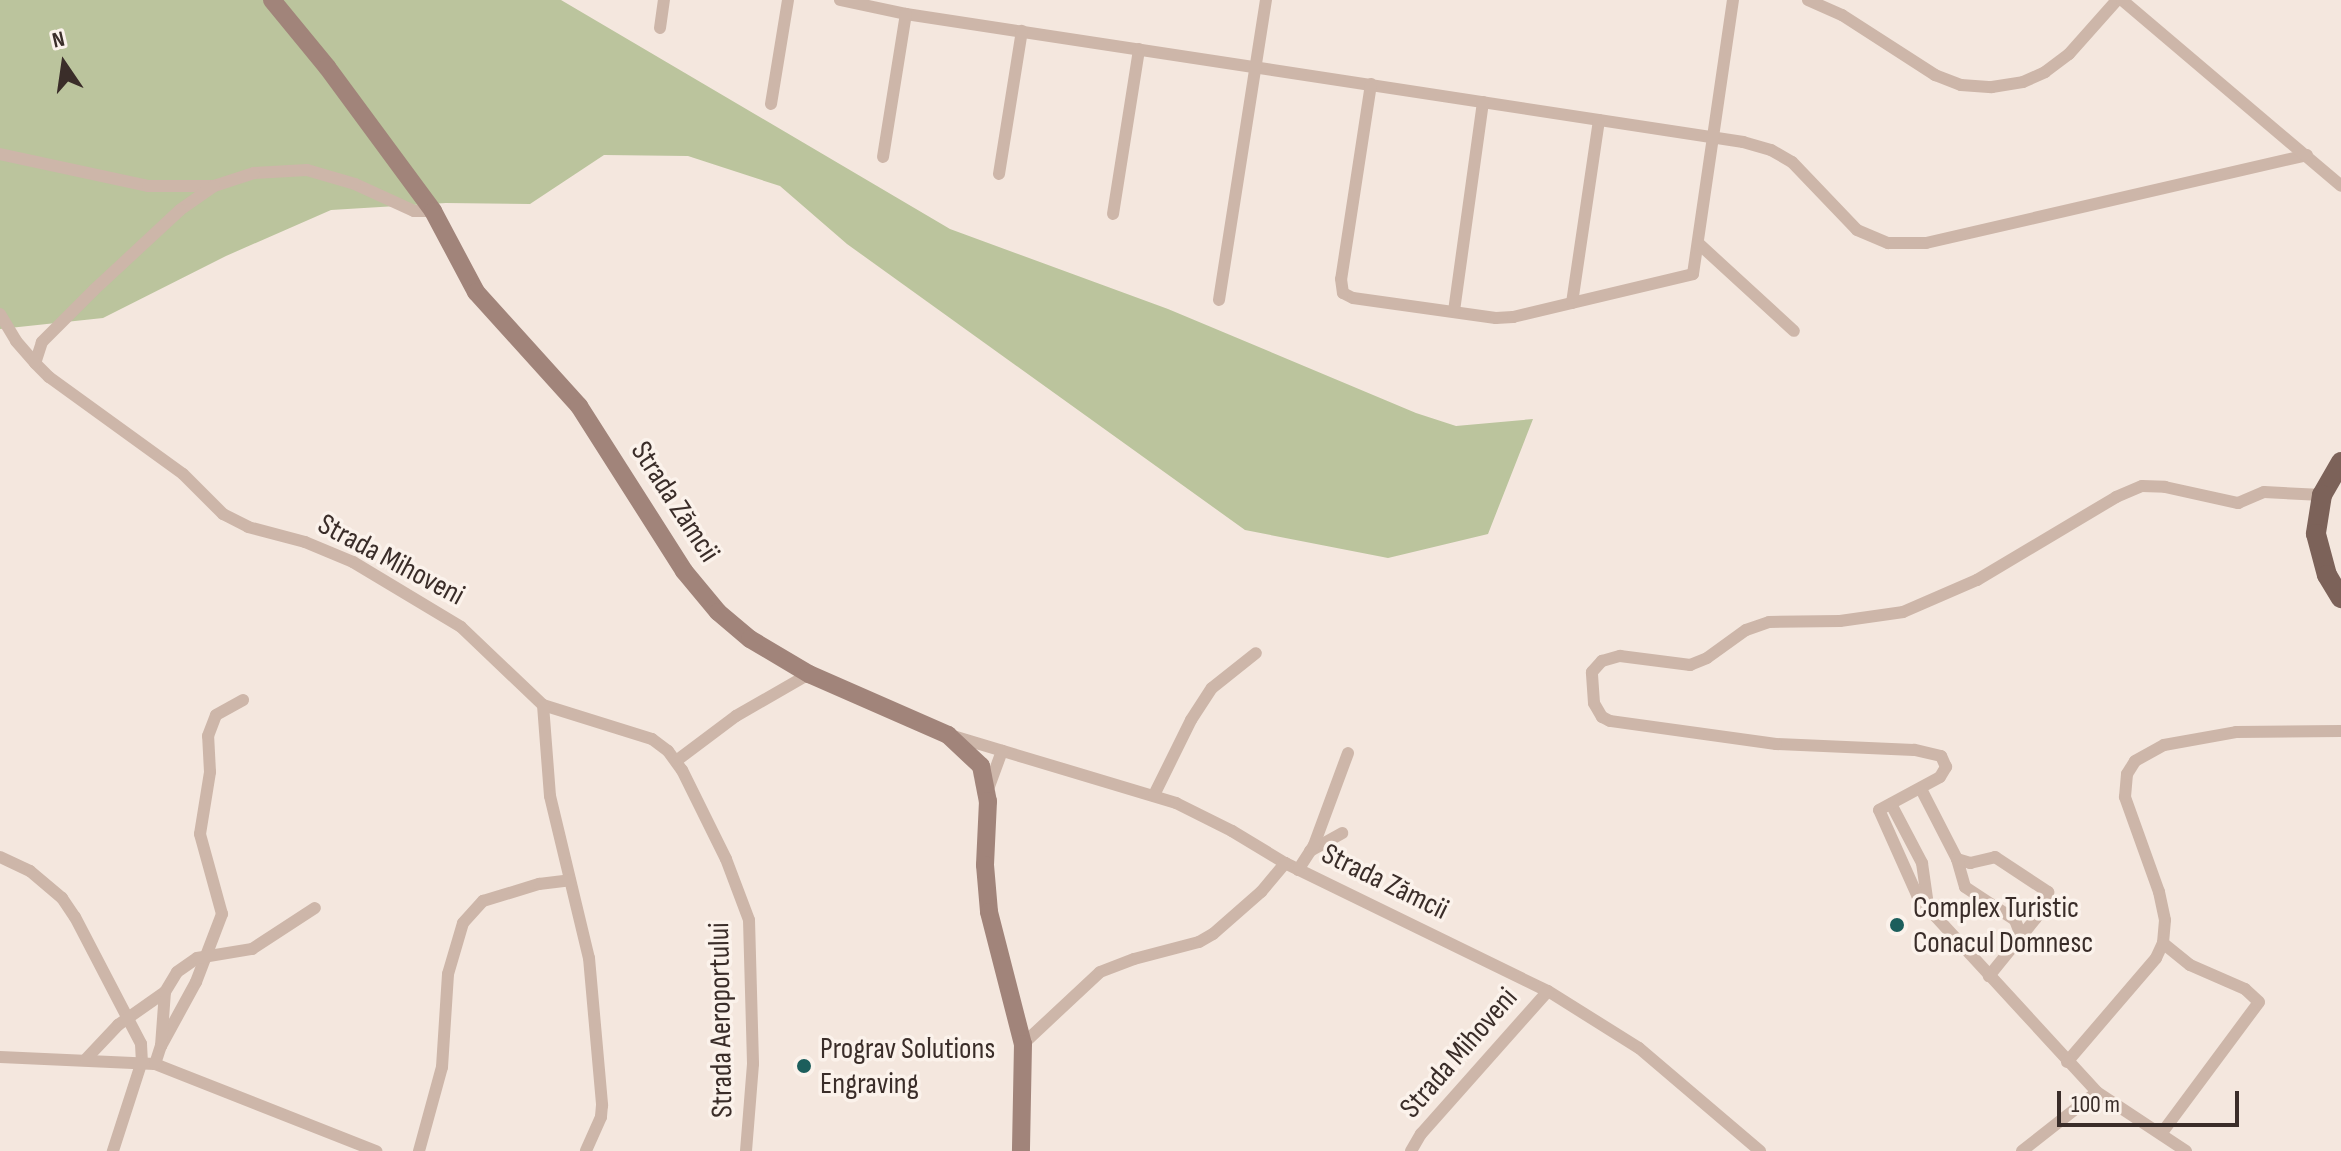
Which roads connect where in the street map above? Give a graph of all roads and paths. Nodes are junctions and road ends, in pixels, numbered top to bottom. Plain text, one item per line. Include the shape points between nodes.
1 (272, 0) edge
2 (664, 0) edge
3 (788, 0) edge
4 (840, 0) edge
5 (1266, 0) edge
6 (1733, 0) edge
7 (1808, 0) edge
8 (2120, 0) edge
9 (906, 14) junction
10 (660, 28) dead end
11 (1022, 31) junction
12 (1139, 49) junction
13 (1256, 66) junction
14 (1371, 84) junction
15 (1483, 102) junction
16 (771, 104) dead end
17 (1599, 120) junction
18 (1712, 137) junction
19 (0, 154) edge
20 (2307, 155) junction
21 (883, 157) dead end
22 (999, 174) dead end
23 (214, 186) junction
24 (2341, 186) edge
25 (433, 211) junction
26 (1113, 214) dead end
27 (1698, 243) junction
28 (1219, 300) dead end
29 (1572, 303) junction
30 (1454, 311) junction
31 (0, 314) edge
32 (1794, 331) dead end
33 (35, 363) junction
34 (2341, 462) edge
35 (2322, 495) junction
36 (2341, 598) edge
37 (1256, 653) dead end
38 (809, 674) junction
39 (243, 700) dead end
40 (543, 705) junction
41 (2341, 731) edge
42 (948, 735) junction
43 (1002, 751) junction
44 (1348, 753) dead end
45 (676, 761) junction
46 (1921, 789) junction
47 (987, 792) junction
48 (1154, 795) junction
49 (1891, 804) junction
50 (1342, 833) dead end
51 (1310, 851) junction
52 (0, 857) edge
53 (1957, 859) junction
54 (1285, 863) junction
55 (1298, 870) junction
56 (570, 880) junction
57 (1928, 905) junction
58 (315, 908) dead end
59 (2021, 936) junction
60 (2163, 943) junction
61 (207, 956) junction
62 (1989, 976) junction
63 (1548, 991) junction
64 (165, 992) junction
65 (126, 1018) junction
66 (1023, 1044) junction
67 (161, 1046) junction
68 (0, 1057) edge
69 (86, 1059) junction
70 (149, 1062) junction
71 (2067, 1062) junction
72 (2097, 1092) junction
73 (2161, 1134) junction
74 (113, 1151) edge
75 (376, 1151) edge
76 (419, 1151) edge
77 (586, 1151) edge
78 (746, 1151) edge
79 (1021, 1151) edge
80 (1411, 1151) edge
81 (1760, 1151) edge
82 (2022, 1151) edge
83 (2186, 1151) edge

1 - 25 main road, Strada Zămcii
2 - 10 street
3 - 16 street
4 - 9 street
5 - 13 street
6 - 18 street
7 - 8 street via 1842,15 1935,75 1961,85 1992,87 2045,72
8 - 20 street
9 - 11 street
9 - 21 street
11 - 12 street
11 - 22 street
12 - 13 street
12 - 26 street
13 - 14 street
13 - 28 street
14 - 15 street
14 - 30 street via 1341,290 1353,298
15 - 17 street
15 - 30 street
17 - 18 street
17 - 29 street
18 - 20 street via 1771,150 1811,178 1857,230 1906,245
18 - 27 street
19 - 23 street via 148,186
20 - 24 street
23 - 25 street via 254,173 307,170 355,184 414,211
23 - 33 street via 180,210 94,290 42,342
25 - 38 main road, Strada Zămcii via 476,292 579,406 700,592 732,626
27 - 29 street via 1693,274
27 - 32 street
29 - 30 street via 1504,318
31 - 33 street, Strada Mihoveni
33 - 40 street, Strada Mihoveni via 183,474 223,514 333,553 442,614
34 - 35 main road
35 - 36 main road via 2319,553
35 - 46 street via 2264,492 2238,503 2142,486 1977,580 1903,612 1840,621 1769,622 1690,665 1620,656 1602,661 1592,672 1594,703 1610,721 1776,744 1914,750 1941,756 1944,770
37 - 48 street via 1212,688
38 - 42 main road, Strada Zămcii
38 - 45 street via 736,716
39 - 61 street via 216,715 208,736 210,772 200,834 222,914
40 - 45 street, Strada Aeroportului via 652,739
40 - 56 street via 550,796
41 - 60 street via 2236,732 2164,745 2135,761 2127,774 2125,797 2159,892
42 - 43 street, Strada Zămcii
42 - 47 main road, Strada Zămcii via 981,766
43 - 47 street
43 - 48 street, Strada Zămcii
44 - 51 street
45 - 78 street, Strada Aeroportului via 726,859 749,920 753,1064
46 - 49 street
46 - 53 street
47 - 66 main road, Strada Zămcii via 989,912
48 - 54 street, Strada Zămcii
49 - 57 street via 1922,863
49 - 57 street via 1879,810 1918,897
50 - 51 street
51 - 55 street
52 - 65 street via 30,871 62,898
53 - 59 street via 1968,891 2015,920
53 - 59 street via 1970,863 1995,857 2046,888 2047,897
54 - 55 street, Strada Zămcii
54 - 66 street via 1213,934 1100,972
55 - 63 street, Strada Zămcii
56 - 76 street via 483,901 463,923 448,974 442,1067
56 - 77 street via 586,941 601,1086 601,1117
57 - 62 street
58 - 61 street via 252,949
59 - 62 street
60 - 71 street
60 - 73 street via 2190,965 2245,989 2259,1002
61 - 64 street via 177,972
61 - 67 street
62 - 71 street
63 - 80 street, Strada Mihoveni
63 - 81 street, Strada Zămcii via 1639,1048
64 - 65 street
64 - 67 street
65 - 69 street
65 - 70 street
66 - 79 main road, Strada Zămcii
67 - 70 street
68 - 69 street
69 - 70 street
70 - 74 street
70 - 75 street
71 - 72 street
72 - 73 street
72 - 82 street
73 - 83 street

